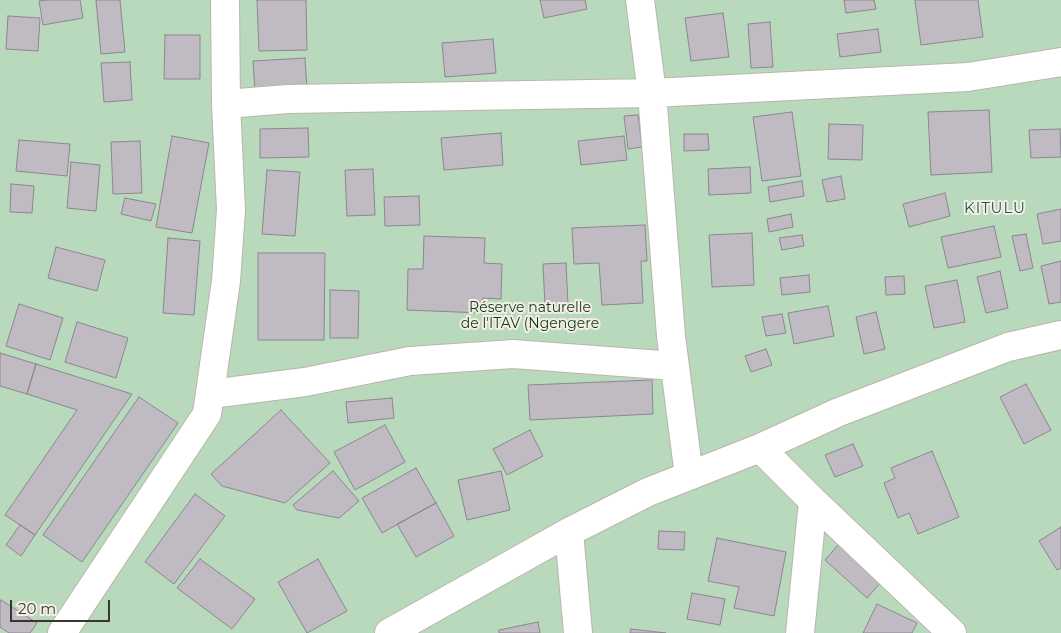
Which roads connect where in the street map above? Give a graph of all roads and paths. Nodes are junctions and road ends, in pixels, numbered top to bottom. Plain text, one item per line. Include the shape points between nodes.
1 (225, 0) edge
2 (640, 0) edge
3 (1061, 62) edge
4 (652, 93) junction
5 (226, 104) junction
6 (1061, 335) edge
7 (675, 366) junction
8 (210, 394) junction
9 (760, 448) junction
10 (689, 476) junction
11 (813, 501) junction
12 (569, 532) junction
13 (62, 633) edge
14 (389, 633) edge
15 (578, 633) edge
16 (800, 633) edge
17 (952, 633) edge

1 - 5 street
2 - 4 street
3 - 4 street via 968,77
4 - 5 street via 288,99
4 - 7 street
5 - 8 street via 231,210 226,281
6 - 9 street via 1008,347 839,412
7 - 8 street via 513,354 410,361 305,382
7 - 10 street
8 - 13 street via 207,414
9 - 10 street
9 - 11 street
10 - 12 street via 648,492
11 - 16 street
11 - 17 street
12 - 14 street
12 - 15 street

